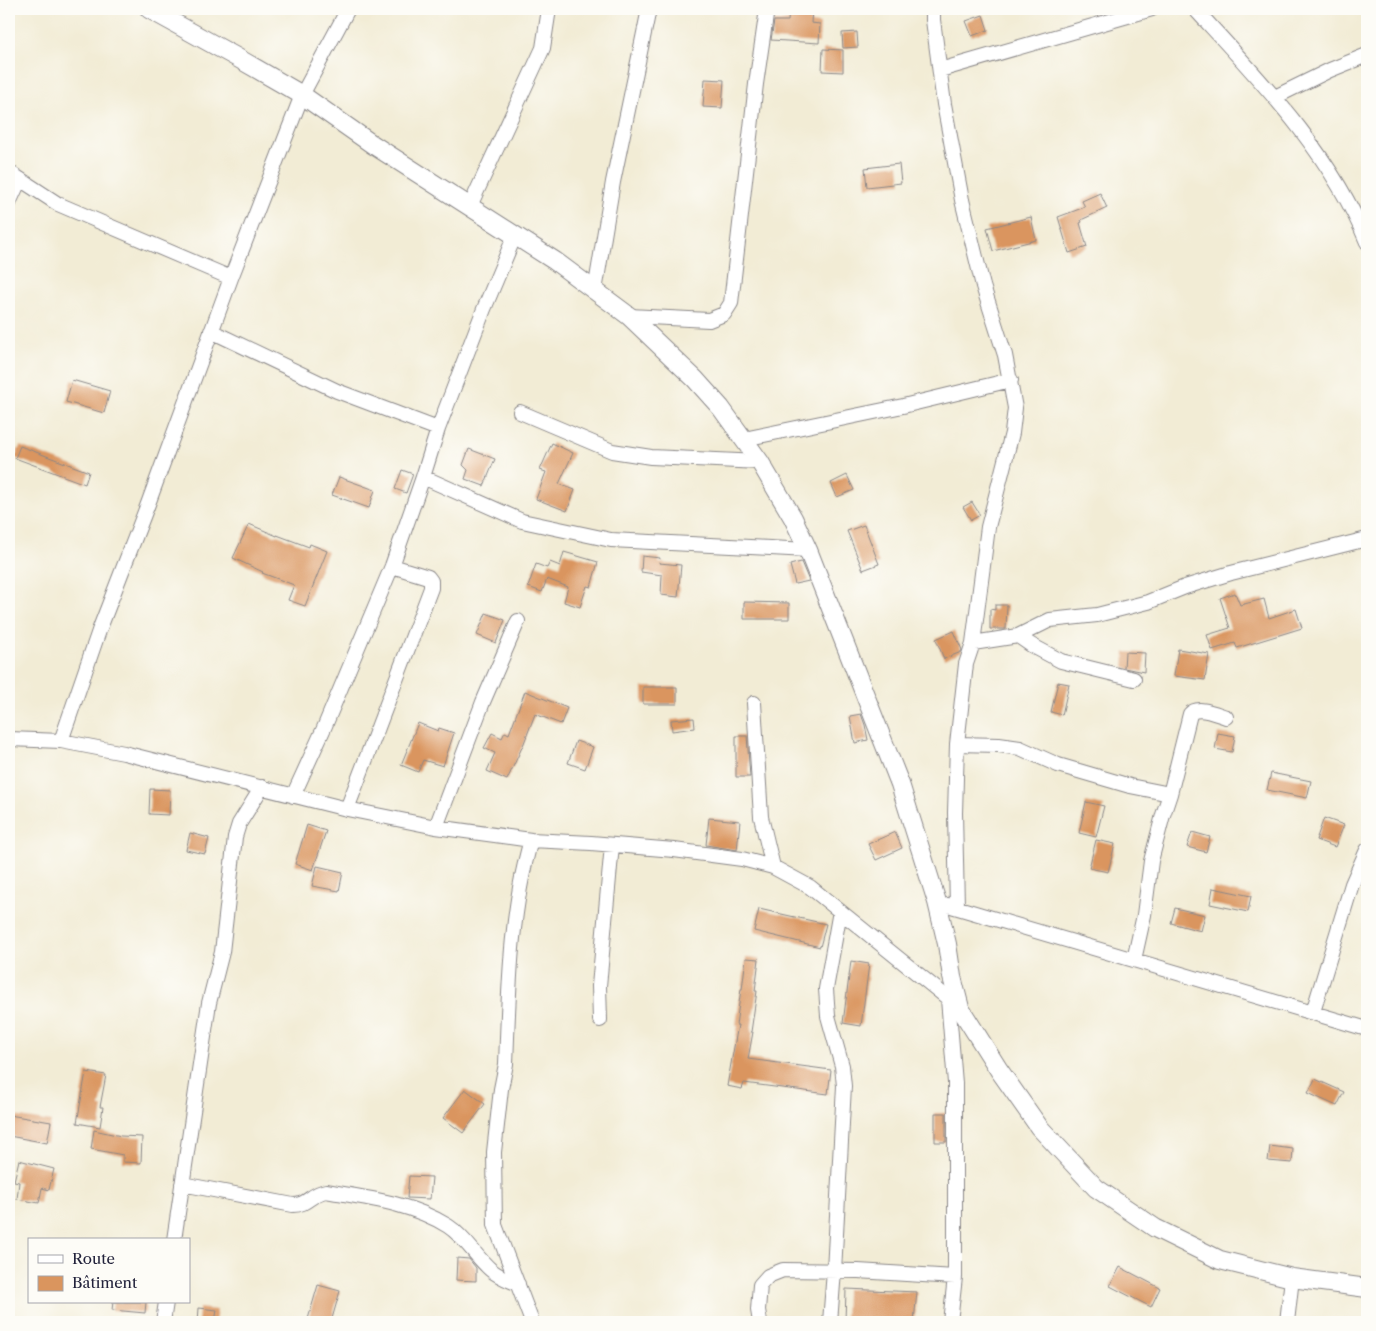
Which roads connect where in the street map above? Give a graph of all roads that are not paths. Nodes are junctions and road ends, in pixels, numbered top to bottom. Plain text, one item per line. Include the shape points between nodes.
1 (149, 9) edge
2 (348, 9) edge
3 (549, 9) edge
4 (649, 9) edge
5 (766, 9) edge
6 (933, 9) edge
7 (1152, 9) edge
8 (1195, 9) edge
9 (1367, 55) edge
10 (940, 70) junction
11 (302, 95) junction
12 (1275, 97) junction
13 (14, 175) edge
14 (9, 203) edge
15 (470, 206) junction
16 (515, 235) junction
17 (1367, 242) edge
18 (231, 278) junction
19 (595, 291) junction
20 (629, 316) junction
21 (211, 331) junction
22 (1011, 380) junction
23 (520, 412) dead end
24 (438, 429) junction
25 (744, 439) junction
26 (760, 462) junction
27 (423, 477) junction
28 (1367, 540) edge
29 (808, 550) junction
30 (392, 566) junction
31 (518, 621) dead end
32 (1018, 636) junction
33 (973, 643) junction
34 (1134, 679) dead end
35 (754, 703) dead end
36 (1226, 717) dead end
37 (9, 739) edge
38 (61, 741) junction
39 (956, 744) junction
40 (262, 787) junction
41 (1170, 794) junction
42 (293, 796) junction
43 (347, 809) junction
44 (436, 827) junction
45 (531, 840) junction
46 (612, 845) junction
47 (1367, 850) edge
48 (773, 867) junction
49 (937, 902) junction
50 (957, 907) junction
51 (840, 912) junction
52 (1134, 960) junction
53 (954, 1004) junction
54 (1312, 1012) junction
55 (600, 1020) dead end
56 (1367, 1029) edge
57 (182, 1184) junction
58 (174, 1238) edge
59 (834, 1271) junction
60 (955, 1277) junction
61 (1292, 1278) junction
62 (518, 1284) junction
63 (1367, 1288) edge
64 (166, 1304) edge
65 (166, 1322) edge
66 (532, 1322) edge
67 (760, 1322) edge
68 (830, 1322) edge
69 (950, 1322) edge
70 (1286, 1322) edge

1 - 11 street
2 - 11 street
3 - 15 street via 543,48
4 - 19 street via 613,182
5 - 20 street via 732,303 724,314 709,320
6 - 10 street
7 - 10 street
8 - 12 street
9 - 12 street
10 - 22 street via 962,200
11 - 15 street
11 - 18 street
12 - 17 street via 1318,150
13 - 14 street
13 - 18 street via 58,204
15 - 16 street
16 - 19 street
16 - 24 street
18 - 21 street
19 - 20 street
20 - 25 street via 696,379
21 - 24 street via 338,391
21 - 38 street
22 - 25 street
22 - 33 street via 1015,408 1012,433 988,527
23 - 26 street via 612,451 651,457
24 - 27 street
25 - 26 street
26 - 29 street
27 - 29 street via 522,521 611,540
27 - 30 street
28 - 32 street via 1231,573 1148,602 1097,615 1050,620
29 - 49 street via 900,784
30 - 42 street
30 - 43 street via 428,577 431,588
31 - 44 street via 482,702
32 - 33 street
32 - 34 street via 1061,661
33 - 39 street via 966,664
35 - 48 street via 761,817
36 - 41 street via 1198,709 1190,714
37 - 38 street
38 - 40 street
39 - 41 street via 1020,748 1058,765
39 - 50 street
40 - 42 street
40 - 57 street via 239,824 235,837 222,952 209,1003
41 - 52 street via 1151,861
42 - 43 street
43 - 44 street
44 - 45 street
45 - 46 street
45 - 62 street via 516,909 506,1064 494,1152 495,1225
46 - 48 street via 674,850
46 - 55 street via 599,986
47 - 54 street via 1352,884
48 - 51 street via 810,887
49 - 50 street
49 - 53 street via 947,944
50 - 52 street
51 - 53 street
51 - 59 street via 826,989 828,1016 842,1066 844,1086
52 - 54 street
53 - 60 street
53 - 61 street via 1039,1128 1096,1188 1155,1228 1220,1260
54 - 56 street
57 - 58 street
57 - 62 street via 293,1205 305,1203 316,1193 326,1191 407,1208 449,1226 491,1270
59 - 60 street
59 - 67 street via 783,1270 768,1276 760,1285
59 - 68 street
60 - 69 street
61 - 63 street
61 - 70 street
62 - 66 street
64 - 65 street

